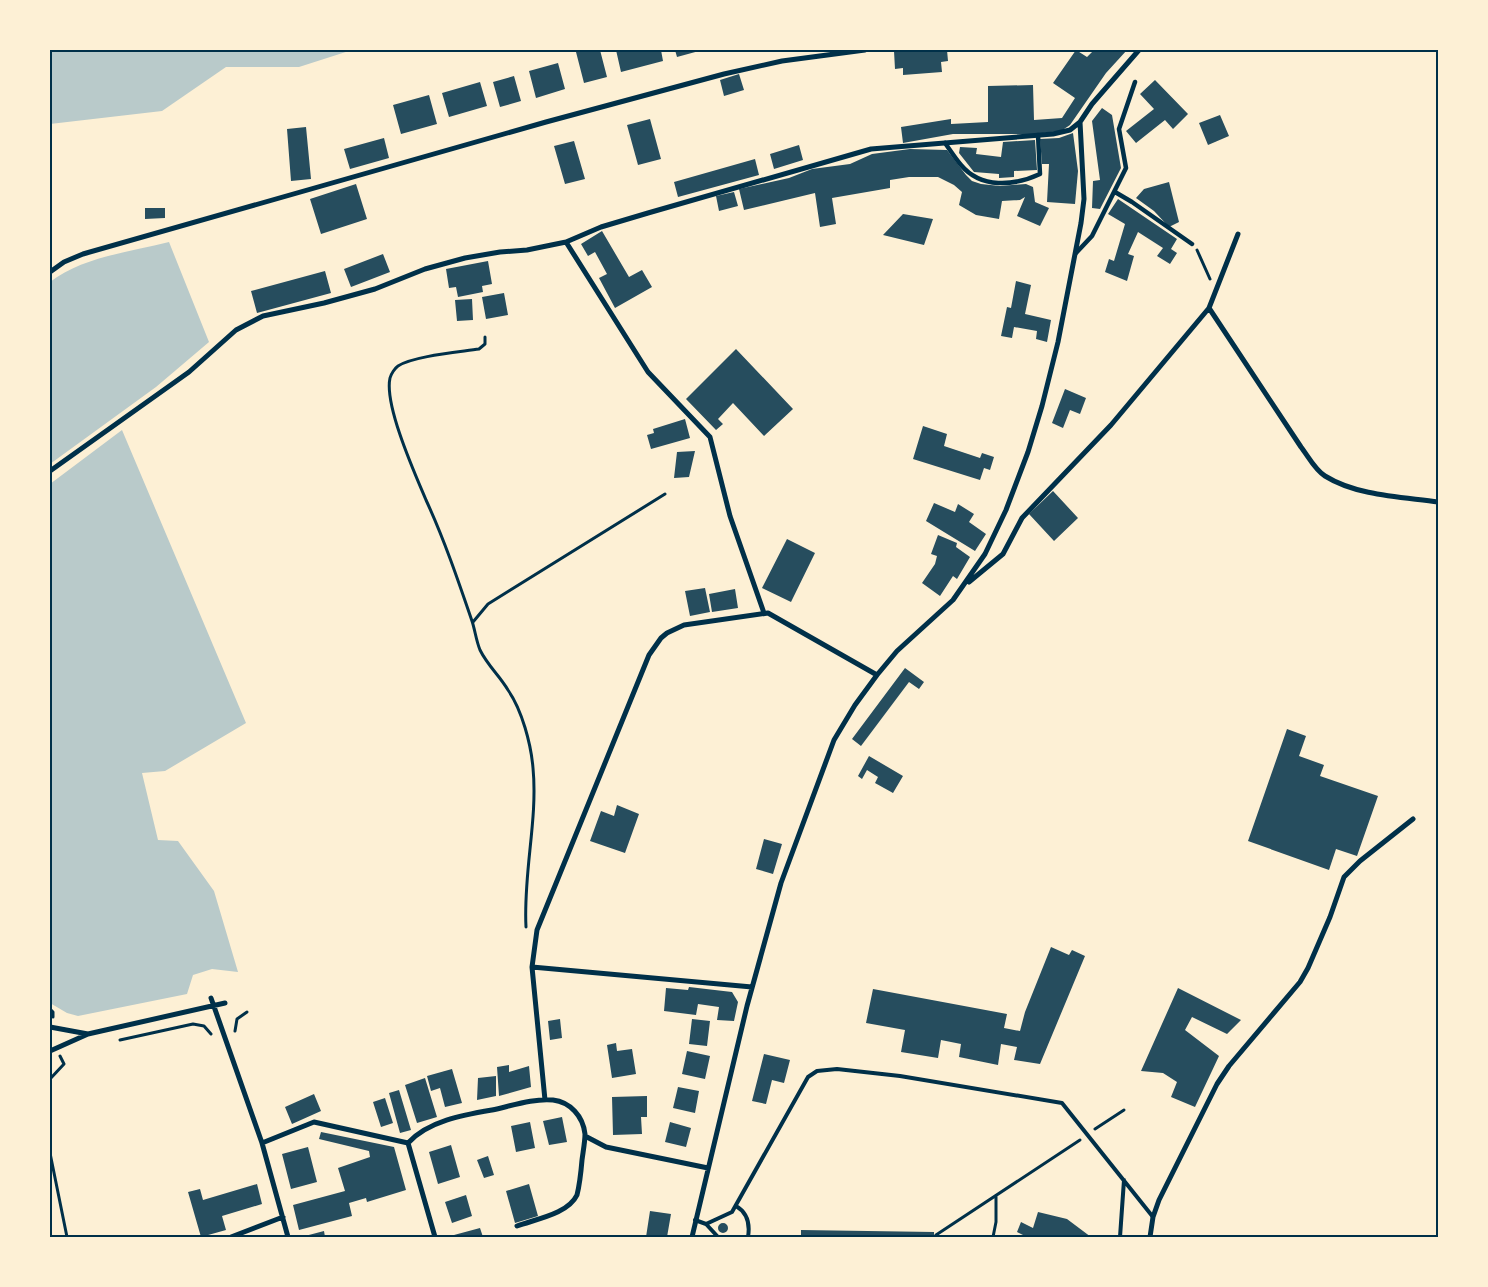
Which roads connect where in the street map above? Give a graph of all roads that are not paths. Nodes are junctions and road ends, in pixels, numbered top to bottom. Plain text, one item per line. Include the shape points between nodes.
1 (865, 50) edge
2 (1139, 50) edge
3 (1135, 82) dead end
4 (1080, 122) junction
5 (1038, 136) junction
6 (945, 143) junction
7 (1115, 192) junction
8 (1238, 234) dead end
9 (566, 242) junction
10 (1192, 244) road end
11 (1076, 253) junction
12 (50, 272) edge
13 (1209, 308) junction
14 (50, 471) edge
15 (1438, 502) edge
16 (962, 586) junction
17 (764, 614) junction
18 (877, 675) junction
19 (1413, 819) dead end
20 (532, 967) junction
21 (752, 987) junction
22 (211, 998) dead end
23 (225, 1004) dead end
24 (214, 1006) junction
25 (50, 1027) edge
26 (88, 1034) junction
27 (50, 1051) edge
28 (544, 1100) junction
29 (585, 1136) junction
30 (262, 1143) junction
31 (408, 1143) junction
32 (708, 1168) junction
33 (1124, 1180) junction
34 (736, 1206) junction
35 (282, 1216) junction
36 (1153, 1217) junction
37 (695, 1220) junction
38 (706, 1224) junction
39 (517, 1226) dead end
40 (231, 1237) edge
41 (288, 1237) edge
42 (435, 1237) edge
43 (692, 1237) edge
44 (718, 1237) edge
45 (748, 1237) edge
46 (1120, 1237) edge
47 (1150, 1237) edge

1 - 12 street via 782,61 724,74 529,127 84,254
2 - 4 street
3 - 7 street via 1119,129 1126,168
4 - 5 street via 1070,130
4 - 11 street via 1084,198
5 - 6 street
5 - 6 street via 1040,174 1012,183 982,181 961,166
6 - 9 street via 871,149 629,218
7 - 10 street
7 - 11 street via 1092,236
8 - 13 street
9 - 14 street via 465,258 425,269 375,290 263,316 236,330 189,372
9 - 17 street via 648,372 710,437 730,516
11 - 16 street via 1058,342 1028,452 985,554
13 - 15 street via 1324,476 1372,493
13 - 16 street via 1111,425 1022,518 1003,554
16 - 18 street via 953,600 897,650
17 - 18 street via 775,616
17 - 20 street via 684,625 667,633 656,644 539,924
18 - 21 street via 834,740 780,883
19 - 36 street via 1344,877 1308,968 1217,1084
20 - 21 street
20 - 28 street
21 - 32 street
22 - 24 street
23 - 24 street
24 - 26 street
24 - 30 street
25 - 26 street
26 - 27 street
28 - 29 street via 558,1101 572,1108 582,1122
28 - 31 street via 427,1127
29 - 32 street via 606,1147
29 - 39 street via 574,1201 564,1209
30 - 31 street via 314,1122
30 - 35 street
31 - 42 street
32 - 37 street
33 - 34 lane via 1062,1103 837,1069 808,1077
33 - 36 lane
33 - 46 lane
34 - 38 lane via 732,1212
34 - 45 lane via 748,1222
35 - 40 street
35 - 41 street
36 - 47 street
37 - 38 lane
37 - 43 street
38 - 44 lane

